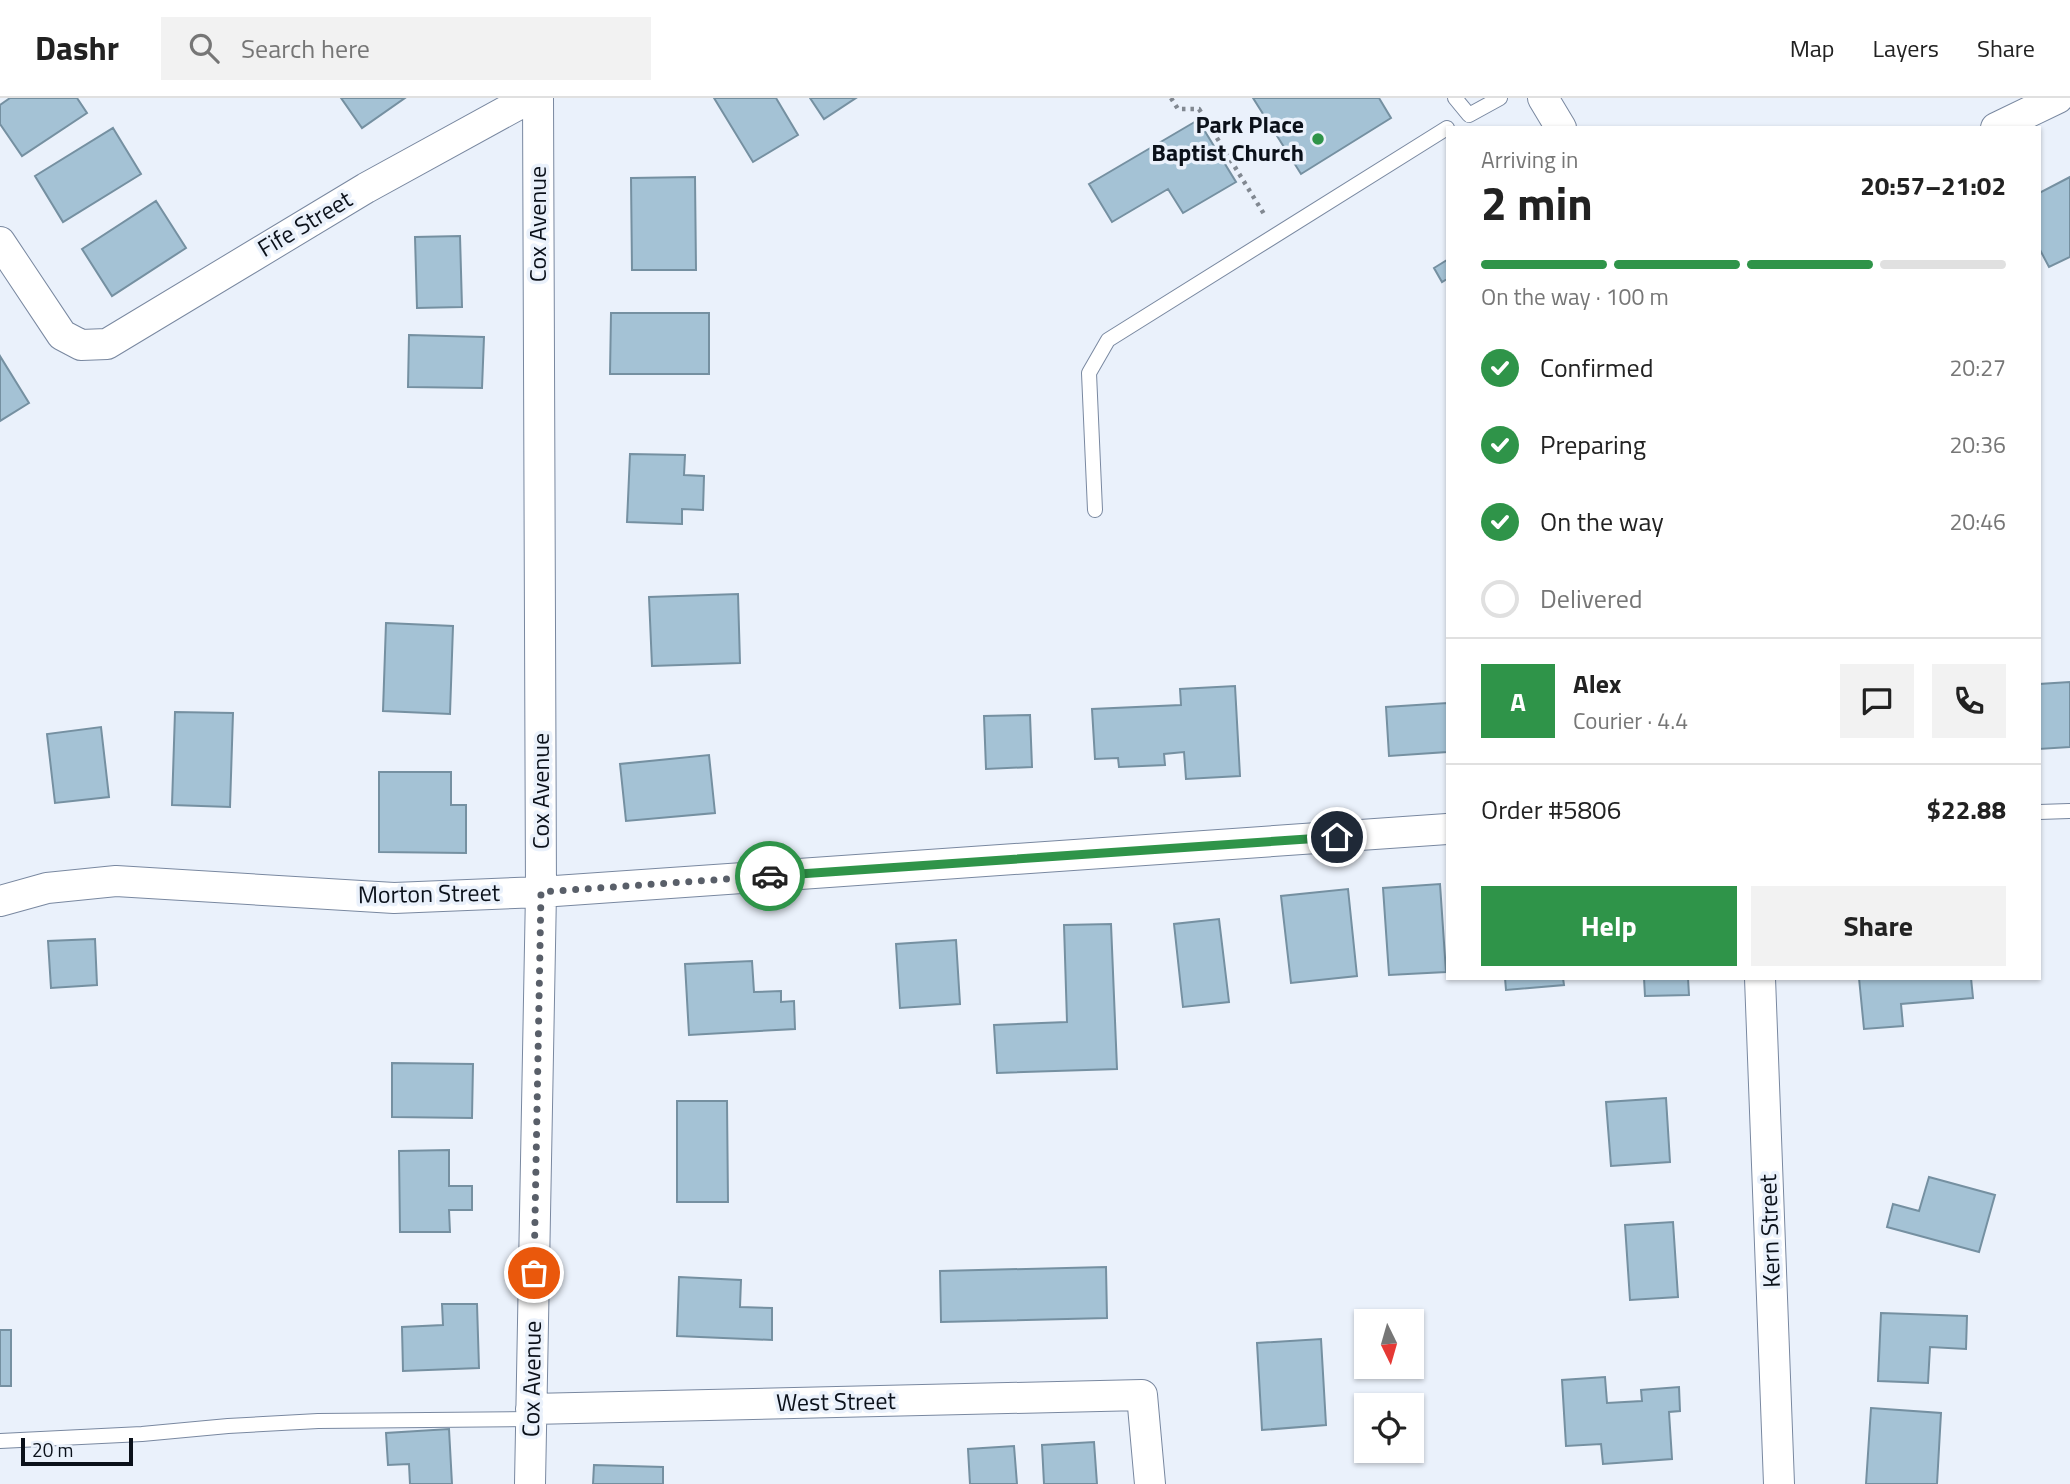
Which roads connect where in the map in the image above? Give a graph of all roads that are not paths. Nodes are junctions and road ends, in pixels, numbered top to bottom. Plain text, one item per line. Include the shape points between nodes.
1 (530, 98) edge
2 (538, 98) edge
3 (1455, 98) edge
4 (1500, 98) edge
5 (1543, 98) edge
6 (2058, 98) edge
7 (1469, 115) junction
8 (1451, 126) edge
9 (1560, 126) edge
10 (2000, 126) edge
11 (1446, 129) edge
12 (0, 242) edge
13 (1095, 510) dead end
14 (2069, 811) edge
15 (2041, 812) edge
16 (1446, 830) edge
17 (541, 892) junction
18 (0, 901) edge
19 (1760, 980) edge
20 (531, 1414) junction
21 (0, 1441) edge
22 (530, 1484) edge
23 (1150, 1484) edge
24 (1779, 1484) edge

1 - 12 street, Fife Street via 366,188 107,344 81,345 62,335
2 - 17 street, Cox Avenue
3 - 7 lane
4 - 7 lane
5 - 9 street
6 - 10 street
7 - 8 lane
11 - 13 lane via 1108,340 1089,373
14 - 15 lane
16 - 17 street, Morton Street
17 - 18 street, Morton Street via 394,898 116,881 47,888
17 - 20 street, Cox Avenue
19 - 24 street, Kern Street
20 - 21 lane via 318,1421
20 - 22 street, Cox Avenue
20 - 23 street, West Street via 1142,1395

